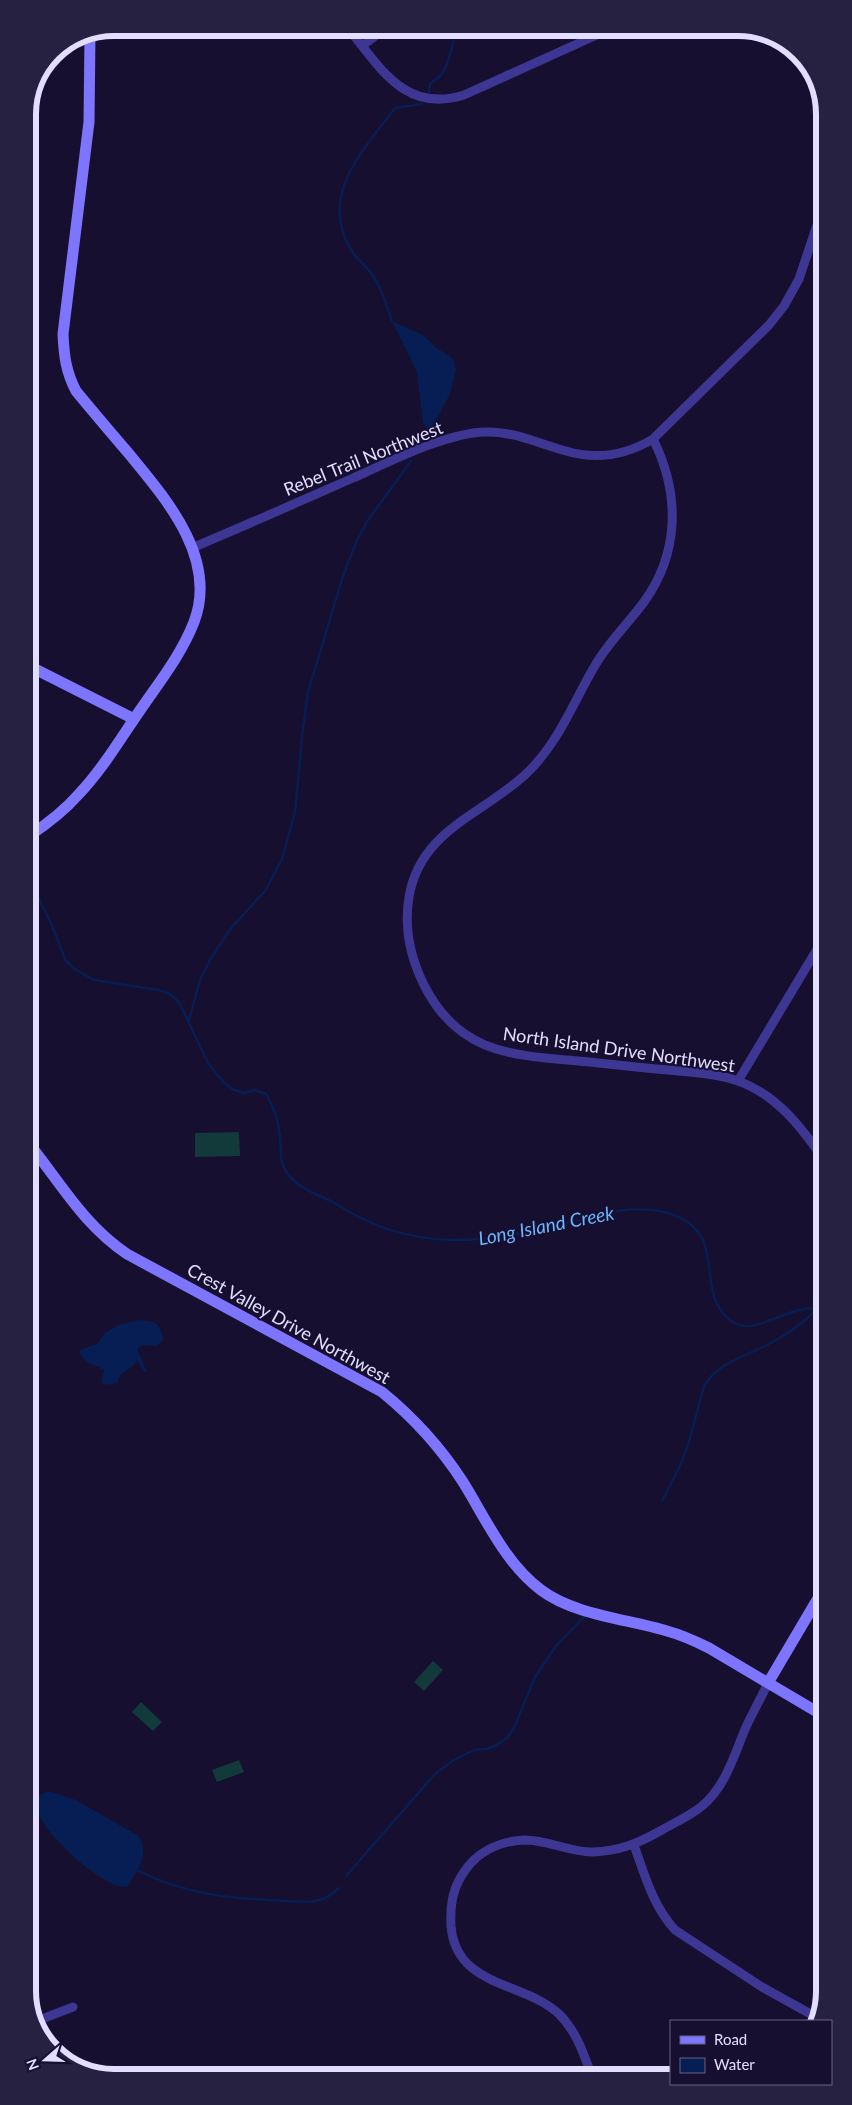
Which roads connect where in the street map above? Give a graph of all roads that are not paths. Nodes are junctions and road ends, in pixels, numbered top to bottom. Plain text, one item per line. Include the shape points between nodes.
1 (353, 36) edge
2 (375, 36) edge
3 (595, 36) edge
4 (90, 40) edge
5 (362, 46) junction
6 (816, 227) edge
7 (654, 439) junction
8 (192, 548) junction
9 (36, 670) edge
10 (134, 719) junction
11 (36, 831) edge
12 (816, 951) edge
13 (738, 1081) junction
14 (816, 1149) edge
15 (36, 1153) edge
16 (816, 1602) edge
17 (768, 1683) junction
18 (816, 1711) edge
19 (634, 1845) junction
20 (73, 2007) dead end
21 (812, 2015) edge
22 (41, 2019) edge
23 (589, 2069) edge

1 - 5 street
2 - 5 street
3 - 5 street via 464,95 438,100 415,96 396,85
4 - 8 street via 89,122 63,334 64,360 76,391 165,497
6 - 7 street, Rebel Trail Northwest via 798,279 784,306 757,338
7 - 8 street, Rebel Trail Northwest via 622,453 589,456 499,432 468,434 403,456
7 - 13 street, North Island Drive Northwest via 667,470 673,508 670,544 658,580 600,659 561,731 541,758 512,786 454,826 428,850 410,888 407,932 417,969 435,1004 457,1028 484,1045 517,1056 704,1073
8 - 10 street via 200,584 194,622 174,660
9 - 10 street
10 - 11 street via 79,794
12 - 13 street
13 - 14 street, North Island Drive Northwest via 779,1104
15 - 17 street, Crest Valley Drive Northwest via 76,1207 110,1243 382,1392 402,1408 448,1461 508,1556 540,1590 593,1613 690,1638
16 - 17 street
17 - 18 street, Crest Valley Drive Northwest
17 - 19 street via 726,1776 713,1795 691,1814
19 - 21 street via 654,1903 675,1930 762,1988
19 - 23 street via 591,1852 529,1840 498,1844 470,1863 458,1881 452,1901 452,1930 463,1957 492,1981 536,1998 559,2014 572,2030
20 - 22 street

